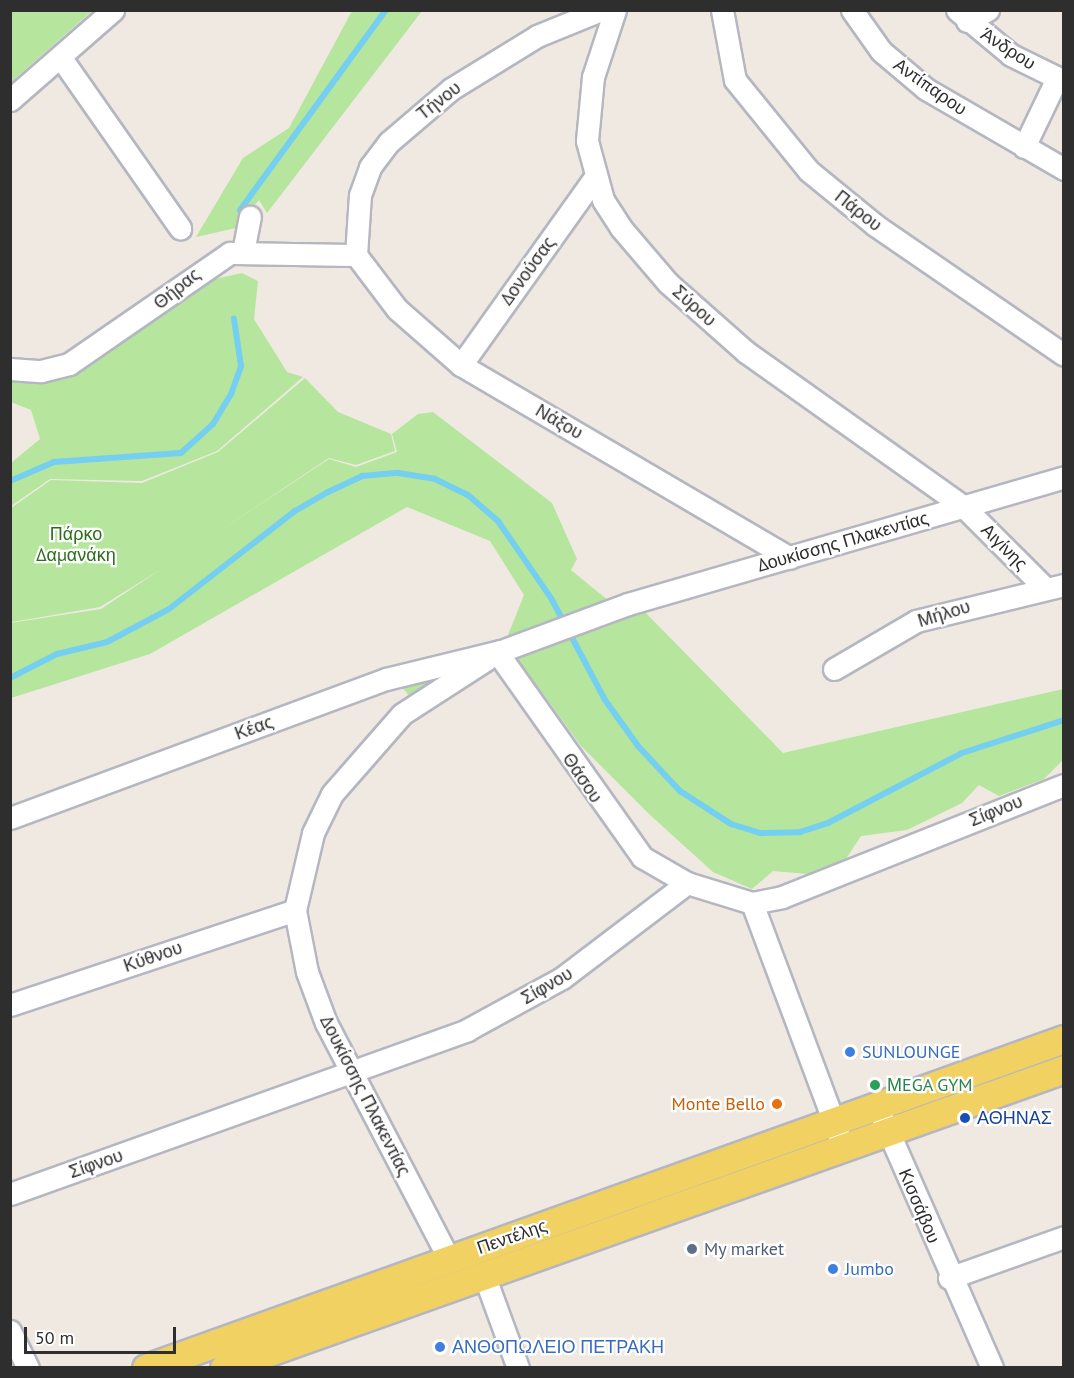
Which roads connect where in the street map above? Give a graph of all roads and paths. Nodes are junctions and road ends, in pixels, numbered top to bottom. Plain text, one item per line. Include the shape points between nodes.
1 (113, 10) edge
2 (601, 10) edge
3 (615, 10) edge
4 (722, 10) edge
5 (852, 10) edge
6 (988, 10) edge
7 (962, 16) edge
8 (61, 58) junction
9 (1060, 80) edge
10 (10, 100) edge
11 (1024, 147) junction
12 (1064, 169) edge
13 (595, 177) junction
14 (249, 217) dead end
15 (180, 228) dead end
16 (243, 252) junction
17 (356, 255) junction
18 (1064, 355) edge
19 (460, 365) junction
20 (10, 369) edge
21 (1064, 477) edge
22 (964, 507) junction
23 (790, 558) junction
24 (1054, 586) edge
25 (499, 652) junction
26 (834, 669) dead end
27 (386, 679) junction
28 (406, 712) junction
29 (1064, 785) edge
30 (10, 818) edge
31 (687, 883) junction
32 (752, 903) junction
33 (295, 910) junction
34 (10, 1005) edge
35 (1064, 1039) edge
36 (1064, 1069) edge
37 (350, 1075) junction
38 (878, 1108) junction
39 (834, 1124) junction
40 (889, 1135) junction
41 (846, 1150) junction
42 (10, 1194) edge
43 (1064, 1237) edge
44 (449, 1259) junction
45 (484, 1275) junction
46 (949, 1278) junction
47 (10, 1331) edge
48 (28, 1368) edge
49 (146, 1368) edge
50 (224, 1368) edge
51 (518, 1368) edge
52 (977, 1368) edge
53 (992, 1368) edge

1 - 8 street
2 - 17 street, Τήνου via 527,42 451,89 389,142 370,167 360,195
3 - 13 street, Σύρου via 588,107
4 - 18 street, Πάρου via 735,80 809,171 875,225
5 - 11 street, Αντίπαρου via 881,51 903,71
6 - 7 street
7 - 9 street, Άνδρου via 1011,55
8 - 10 street
8 - 15 street
9 - 11 street
11 - 12 street, Αντίπαρου
13 - 19 street, Δονούσας
13 - 22 street, Σύρου via 621,228 669,283 746,352
14 - 16 street
16 - 17 street, Θήρας
16 - 20 street, Θήρας via 216,258 177,292 69,364 41,371
17 - 19 street, Νάξου via 397,309
19 - 23 street, Νάξου
21 - 22 street, Δουκίσσης Πλακεντίας
22 - 23 street, Δουκίσσης Πλακεντίας
22 - 24 street, Αιγίνης
23 - 25 street, Δουκίσσης Πλακεντίας via 622,606
24 - 26 street, Μήλου via 916,621
25 - 27 street, Κέας
25 - 28 street, Δουκίσσης Πλακεντίας
25 - 31 street, Θάσου via 625,837 642,857
27 - 28 street
27 - 30 street, Κέας
28 - 33 street, Δουκίσσης Πλακεντίας via 332,794 313,833
29 - 32 street, Σίφνου via 782,897
31 - 32 street, Σίφνου
31 - 37 street, Σίφνου via 562,978 467,1030
32 - 39 street
33 - 34 street, Κύθνου
33 - 37 street, Δουκίσσης Πλακεντίας via 307,972
35 - 38 main road, Πεντέλης
36 - 40 main road, Πεντέλης
37 - 42 street, Σίφνου
37 - 44 street, Δουκίσσης Πλακεντίας
38 - 39 main road, Πεντέλης
38 - 40 street
39 - 41 street
39 - 44 main road, Πεντέλης
40 - 41 main road, Πεντέλης
40 - 46 street, Κισσάβου
41 - 45 main road, Πεντέλης
43 - 46 street
44 - 49 main road, Πεντέλης
45 - 50 main road, Πεντέλης
45 - 51 street
46 - 52 street, Κισσάβου via 954,1310
46 - 53 street, Κισσάβου via 967,1306
47 - 48 street

